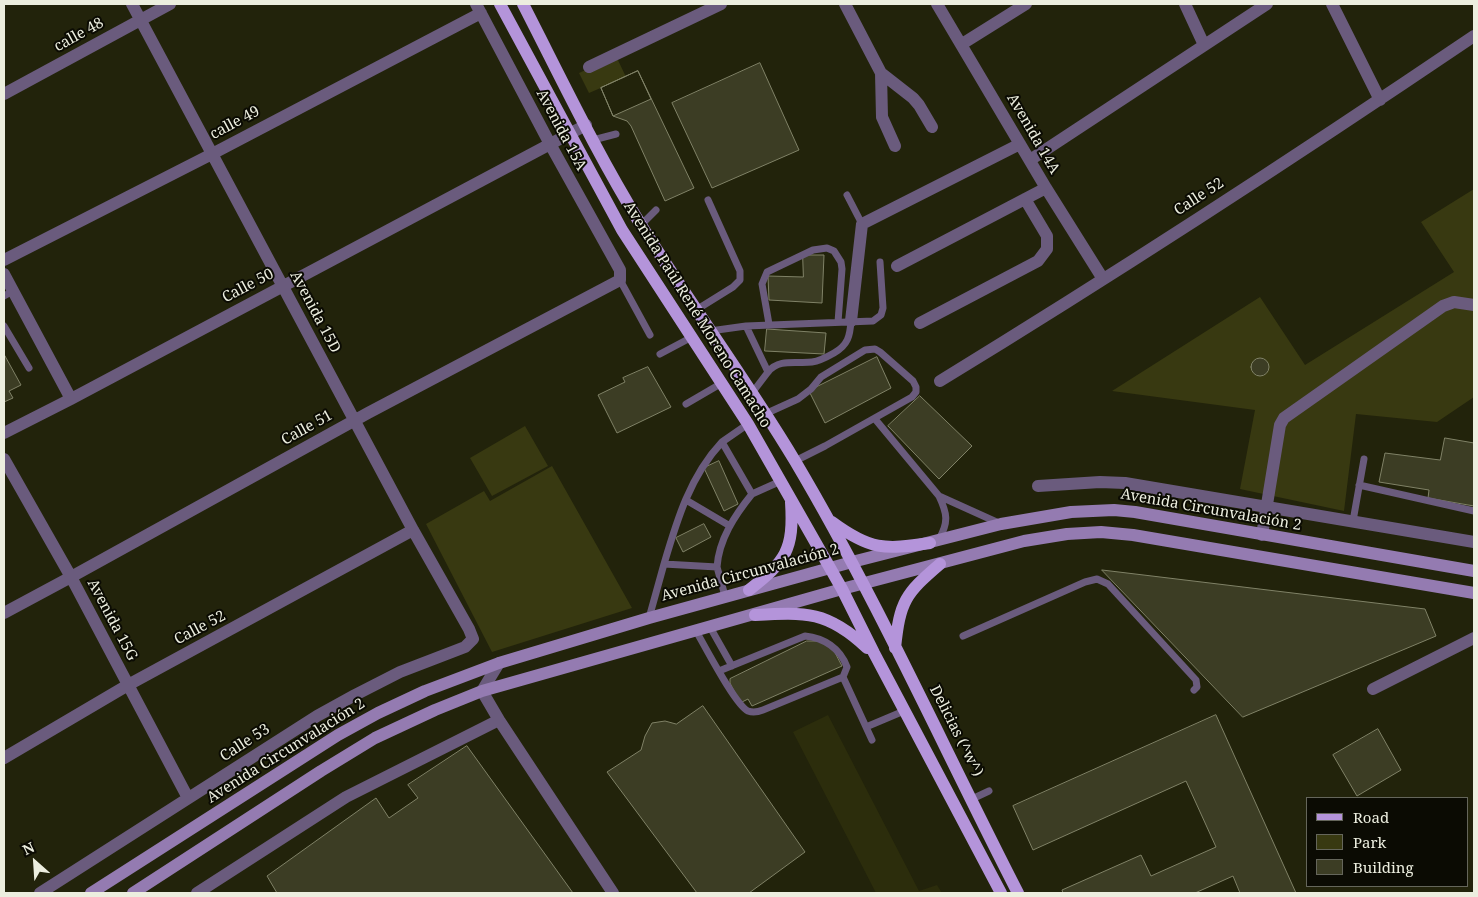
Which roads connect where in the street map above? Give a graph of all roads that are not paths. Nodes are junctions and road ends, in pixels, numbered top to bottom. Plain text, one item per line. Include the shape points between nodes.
1 (132, 4) edge
2 (170, 4) edge
3 (500, 4) edge
4 (523, 4) edge
5 (721, 4) edge
6 (846, 4) edge
7 (937, 4) edge
8 (1026, 4) edge
9 (1185, 4) edge
10 (1267, 4) edge
11 (1332, 4) edge
12 (479, 8) edge
13 (140, 20) junction
14 (1474, 36) edge
15 (962, 44) junction
16 (1204, 45) junction
17 (589, 67) dead end
18 (881, 73) junction
19 (4, 94) edge
20 (1380, 100) junction
21 (586, 125) junction
22 (932, 127) dead end
23 (570, 133) junction
24 (616, 134) dead end
25 (593, 140) junction
26 (550, 144) junction
27 (1020, 144) junction
28 (895, 146) dead end
29 (212, 154) junction
30 (1030, 160) junction
31 (1046, 188) junction
32 (847, 195) dead end
33 (1025, 199) junction
34 (708, 200) dead end
35 (656, 210) dead end
36 (862, 224) junction
37 (641, 226) junction
38 (4, 260) edge
39 (880, 262) dead end
40 (897, 266) dead end
41 (4, 274) edge
42 (620, 275) junction
43 (1103, 279) junction
44 (283, 286) junction
45 (8, 294) edge
46 (1474, 304) edge
47 (696, 310) junction
48 (851, 321) junction
49 (838, 322) junction
50 (920, 323) dead end
51 (769, 324) junction
52 (4, 326) edge
53 (746, 326) junction
54 (710, 331) junction
55 (650, 335) dead end
56 (692, 338) junction
57 (660, 354) dead end
58 (29, 368) dead end
59 (768, 372) junction
60 (940, 381) dead end
61 (722, 384) junction
62 (752, 393) junction
63 (71, 399) junction
64 (686, 404) dead end
65 (765, 414) junction
66 (875, 419) junction
67 (355, 420) junction
68 (748, 424) junction
69 (4, 433) edge
70 (722, 442) junction
71 (4, 459) edge
72 (1364, 459) dead end
73 (794, 461) junction
74 (781, 481) junction
75 (1359, 485) junction
76 (1038, 486) dead end
77 (752, 494) junction
78 (939, 496) junction
79 (791, 499) junction
80 (686, 500) junction
81 (1266, 507) junction
82 (1474, 511) edge
83 (828, 519) junction
84 (1353, 521) junction
85 (1001, 524) junction
86 (730, 526) junction
87 (413, 530) junction
88 (1262, 535) junction
89 (934, 541) junction
90 (1474, 542) edge
91 (852, 562) junction
92 (664, 564) junction
93 (940, 564) junction
94 (717, 567) junction
95 (830, 568) junction
96 (1474, 572) edge
97 (71, 577) junction
98 (864, 584) junction
99 (842, 589) junction
100 (749, 590) junction
101 (1474, 594) edge
102 (725, 596) junction
103 (4, 612) edge
104 (755, 615) junction
105 (649, 618) junction
106 (710, 627) junction
107 (696, 630) junction
108 (472, 634) joint
109 (963, 636) dead end
110 (1474, 638) edge
111 (895, 648) junction
112 (874, 653) junction
113 (499, 663) junction
114 (732, 666) junction
115 (719, 671) junction
116 (843, 677) junction
117 (128, 685) junction
118 (1373, 689) dead end
119 (1194, 690) dead end
120 (482, 691) junction
121 (904, 711) junction
122 (499, 720) junction
123 (866, 727) junction
124 (872, 740) dead end
125 (4, 758) edge
126 (989, 790) dead end
127 (188, 798) junction
128 (972, 799) junction
129 (40, 893) edge
130 (92, 893) edge
131 (133, 893) edge
132 (197, 893) edge
133 (613, 893) edge
134 (1001, 893) edge
135 (1018, 893) edge

1 - 13 street, Avenida 15D
2 - 13 street, calle 48
3 - 23 main road, Avenida Paúl René Moreno Camacho
4 - 21 main road, Avenida Paúl René Moreno Camacho
5 - 17 street
6 - 18 street
7 - 15 street, Avenida 14A
8 - 15 street
9 - 16 street
10 - 16 street
11 - 20 street
12 - 26 street, Avenida 15A
12 - 29 street, calle 49
13 - 19 street, calle 48
13 - 29 street, Avenida 15D
14 - 20 street, Calle 52
15 - 27 street, Avenida 14A
16 - 30 street
18 - 22 street via 913,98
18 - 28 street via 882,117
20 - 43 street, Calle 52
21 - 23 street, Calle 50
21 - 25 main road, Avenida Paúl René Moreno Camacho
23 - 26 street, Calle 50
23 - 56 main road, Avenida Paúl René Moreno Camacho via 626,238
24 - 25 lane
25 - 37 main road, Avenida Paúl René Moreno Camacho
26 - 42 street, Avenida 15A
26 - 44 street, Calle 50
27 - 30 street, Avenida 14A
27 - 36 street
29 - 38 street, calle 49
29 - 44 street, Avenida 15D
30 - 31 street, Avenida 14A
31 - 33 street
31 - 43 street, Avenida 14A
32 - 36 lane
33 - 40 street
33 - 50 street via 1047,236 1047,249 1038,261
34 - 47 lane via 740,271 740,280
35 - 37 lane
36 - 48 street
37 - 47 main road, Avenida Paúl René Moreno Camacho
39 - 48 lane via 882,315 873,321
41 - 45 street
42 - 55 lane
42 - 67 street, Calle 51
43 - 60 street, Calle 52
44 - 63 street, Calle 50
44 - 67 street, Avenida 15D
45 - 63 street
46 - 81 street via 1454,302 1443,306 1284,418 1280,425
47 - 54 main road, Avenida Paúl René Moreno Camacho
48 - 49 lane
48 - 59 lane via 850,335 840,350 818,361 782,363
49 - 51 lane
49 - 51 lane via 841,262 834,251 821,248 767,272 762,284
51 - 53 lane
52 - 58 lane
53 - 54 lane
53 - 59 lane
54 - 62 main road, Avenida Paúl René Moreno Camacho
56 - 57 lane
56 - 61 main road, Avenida Paúl René Moreno Camacho
59 - 62 lane
61 - 64 lane
61 - 68 main road, Avenida Paúl René Moreno Camacho
62 - 65 main road, Avenida Paúl René Moreno Camacho
63 - 69 street, Calle 50
65 - 66 lane via 798,399 832,369 865,350 875,350 913,382 916,392
65 - 73 main road, Avenida Paúl René Moreno Camacho
66 - 73 lane
66 - 78 lane
67 - 87 street, Avenida 15D
67 - 97 street, Calle 51
68 - 70 lane
68 - 74 main road, Avenida Paúl René Moreno Camacho
70 - 77 lane
70 - 80 lane via 698,472
71 - 97 street, Avenida 15G
72 - 75 lane
73 - 83 main road, Avenida Paúl René Moreno Camacho
74 - 77 lane
74 - 79 main road, Avenida Paúl René Moreno Camacho
75 - 82 lane
75 - 84 lane
76 - 81 street via 1125,483
77 - 86 lane
78 - 85 lane
78 - 89 lane via 946,522 945,530
79 - 95 main road, Avenida Paúl René Moreno Camacho
79 - 100 main road via 791,539 784,556 773,571
80 - 86 lane
80 - 92 lane
81 - 84 street
81 - 88 street
83 - 89 main road via 865,543 898,548
83 - 91 main road, Avenida Paúl René Moreno Camacho
84 - 90 street
85 - 88 main road, Avenida Circunvalación 2 via 1071,512 1114,510
85 - 89 main road, Avenida Circunvalación 2
86 - 94 lane via 718,554
87 - 108 street, Avenida 15D
87 - 117 street, Calle 52
88 - 96 main road, Avenida Circunvalación 2
89 - 91 main road, Avenida Circunvalación 2
91 - 95 main road, Avenida Circunvalación 2
91 - 98 main road, Avenida Paúl René Moreno Camacho
92 - 94 lane
92 - 105 lane
93 - 98 main road
93 - 101 main road via 1024,541 1100,532
93 - 111 main road via 920,581 904,602
94 - 102 lane
95 - 99 main road, Avenida Paúl René Moreno Camacho
95 - 100 main road, Avenida Circunvalación 2
97 - 103 street, Calle 51
97 - 117 street, Avenida 15G
98 - 99 main road
98 - 111 main road, Delicias (^w^)
99 - 104 main road
99 - 112 main road
100 - 102 main road, Avenida Circunvalación 2
102 - 105 main road, Avenida Circunvalación 2
104 - 106 main road
104 - 112 main road via 791,612 822,617 849,631
105 - 113 main road, Avenida Circunvalación 2
106 - 107 main road
106 - 114 lane
107 - 115 lane
107 - 120 main road
108 - 127 street, Calle 53 via 473,639 465,647 400,672 355,694
109 - 119 lane via 1097,579 1108,584 1196,680
110 - 118 street
111 - 128 main road, Delicias (^w^)
112 - 121 main road
113 - 120 street
113 - 130 main road, Avenida Circunvalación 2 via 425,691 345,731
114 - 115 lane
114 - 116 lane via 805,636 822,640 838,650 846,666
115 - 116 lane via 743,707 756,712
116 - 123 lane
117 - 125 street, Calle 52
117 - 127 street, Avenida 15G
120 - 122 street
120 - 131 main road via 368,742
121 - 123 lane
121 - 134 main road
122 - 132 street via 346,797
122 - 133 street
123 - 124 lane
126 - 128 lane
127 - 129 street, Calle 53
128 - 135 main road, Delicias (^w^)

